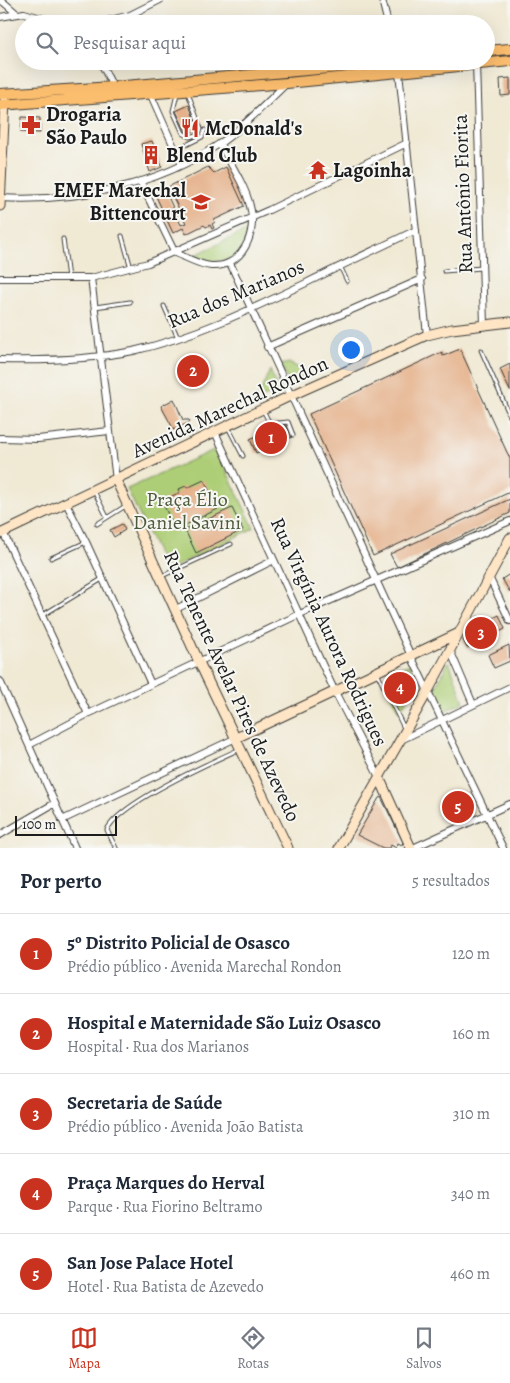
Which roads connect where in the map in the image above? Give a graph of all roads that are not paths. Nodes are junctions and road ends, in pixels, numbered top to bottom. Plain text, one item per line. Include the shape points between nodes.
1 (1, 0) edge
2 (160, 0) edge
3 (382, 0) edge
4 (16, 13) junction
5 (33, 15) edge
6 (130, 15) edge
7 (386, 15) edge
8 (0, 17) edge
9 (510, 49) edge
10 (495, 50) edge
11 (510, 60) edge
12 (495, 61) edge
13 (104, 70) edge
14 (326, 70) edge
15 (365, 70) edge
16 (401, 70) edge
17 (476, 70) edge
18 (287, 83) junction
19 (113, 87) junction
20 (182, 91) junction
21 (150, 93) junction
22 (2, 94) edge
23 (3, 105) edge
24 (205, 130) dead end
25 (220, 144) junction
26 (407, 144) junction
27 (176, 150) junction
28 (182, 165) junction
29 (140, 181) junction
30 (0, 201) edge
31 (252, 217) junction
32 (416, 230) junction
33 (122, 236) dead end
34 (63, 239) dead end
35 (175, 253) junction
36 (230, 263) junction
37 (340, 266) junction
38 (131, 268) junction
39 (482, 268) junction
40 (444, 271) dead end
41 (0, 278) edge
42 (91, 278) junction
43 (68, 279) junction
44 (422, 279) junction
45 (347, 281) dead end
46 (130, 302) dead end
47 (164, 306) dead end
48 (95, 307) junction
49 (250, 310) junction
50 (510, 322) edge
51 (484, 325) junction
52 (427, 335) junction
53 (178, 338) junction
54 (267, 347) junction
55 (481, 350) dead end
56 (101, 356) junction
57 (0, 360) edge
58 (290, 396) junction
59 (262, 410) junction
60 (510, 416) edge
61 (228, 426) junction
62 (109, 431) junction
63 (215, 432) junction
64 (293, 435) dead end
65 (0, 438) edge
66 (243, 456) dead end
67 (116, 480) junction
68 (94, 490) junction
69 (66, 503) junction
70 (128, 505) junction
71 (107, 517) junction
72 (510, 521) edge
73 (97, 524) dead end
74 (1, 533) edge
75 (510, 538) edge
76 (86, 542) junction
77 (231, 544) dead end
78 (51, 558) dead end
79 (274, 560) junction
80 (161, 576) junction
81 (489, 577) junction
82 (102, 579) junction
83 (377, 581) junction
84 (176, 608) junction
85 (300, 614) junction
86 (42, 616) junction
87 (510, 621) edge
88 (460, 633) junction
89 (450, 650) junction
90 (412, 658) junction
91 (199, 662) junction
92 (377, 673) junction
93 (0, 681) edge
94 (150, 684) junction
95 (510, 687) edge
96 (428, 691) junction
97 (335, 692) junction
98 (3, 697) edge
99 (473, 704) junction
100 (88, 714) junction
101 (442, 720) junction
102 (406, 730) junction
103 (236, 738) junction
104 (400, 741) junction
105 (28, 745) junction
106 (241, 748) junction
107 (379, 777) junction
108 (54, 803) junction
109 (510, 804) edge
110 (488, 814) junction
111 (62, 820) junction
112 (0, 835) edge
113 (75, 848) edge
114 (116, 848) edge
115 (288, 848) edge
116 (339, 848) edge
117 (412, 848) edge
118 (503, 848) edge

1 - 4 street
2 - 6 street
3 - 7 street
4 - 5 street
4 - 8 street
9 - 10 main road
11 - 12 main road
13 - 19 street
14 - 19 main road
15 - 18 main road
16 - 26 street
17 - 39 street, Rua Antônio Fiorita
18 - 20 main road
18 - 25 street
19 - 22 main road
20 - 20 lane via 173,111 183,133 189,137 201,129
20 - 21 main road
21 - 23 main road
21 - 27 street
22 - 23 main road
23 - 30 main road
24 - 27 lane via 202,137
25 - 28 street
25 - 31 street via 250,202
26 - 31 street
26 - 32 street
27 - 28 street
28 - 29 street
29 - 30 street via 80,195
29 - 35 street
31 - 35 street
31 - 36 street via 247,243
32 - 37 street, Rua dos Marianos
32 - 44 street
33 - 38 lane
34 - 43 lane
35 - 36 street via 205,265
35 - 38 street
36 - 49 street
37 - 45 lane
37 - 49 street, Rua dos Marianos
38 - 42 street
39 - 40 lane
39 - 51 street, Rua Antônio Fiorita
41 - 43 street
42 - 43 street
42 - 48 street, Rua Tenente Avelar Pires de Azevedo
44 - 52 street
44 - 54 street
46 - 48 lane
47 - 53 lane
48 - 56 street, Rua Tenente Avelar Pires de Azevedo
49 - 53 street, Rua dos Marianos
49 - 54 street
50 - 51 main road, Avenida Marechal Rondon
51 - 52 main road, Avenida Marechal Rondon
52 - 58 main road, Avenida Marechal Rondon
53 - 56 street, Rua dos Marianos
54 - 58 street
55 - 60 lane
56 - 57 street, Rua dos Marianos
56 - 62 street, Rua Tenente Avelar Pires de Azevedo
58 - 59 main road, Avenida Marechal Rondon
58 - 83 street
59 - 61 main road, Avenida Marechal Rondon
59 - 64 lane via 270,424 288,422
61 - 63 main road, Avenida Marechal Rondon
61 - 66 lane
62 - 65 street
62 - 67 street, Rua Tenente Avelar Pires de Azevedo
63 - 67 main road, Avenida Marechal Rondon
63 - 79 street, Rua Virgínia Aurora Rodrigues
67 - 68 main road, Avenida Marechal Rondon
67 - 70 main road, Rua Tenente Avelar Pires de Azevedo
68 - 69 main road, Avenida Marechal Rondon
68 - 71 lane
69 - 74 main road, Avenida Marechal Rondon
69 - 76 street
70 - 71 lane
70 - 80 main road, Rua Tenente Avelar Pires de Azevedo
71 - 73 lane
72 - 83 street
74 - 86 street
75 - 81 main road
76 - 78 lane
76 - 82 street
77 - 80 lane
79 - 84 street
79 - 85 street, Rua Virgínia Aurora Rodrigues
80 - 84 main road, Rua Tenente Avelar Pires de Azevedo
81 - 87 street
81 - 88 main road
82 - 86 lane
82 - 94 street
83 - 85 street
83 - 90 street
84 - 91 main road, Rua Tenente Avelar Pires de Azevedo
85 - 91 street
85 - 97 street, Rua Virgínia Aurora Rodrigues
86 - 100 street
88 - 89 main road
88 - 90 main road
89 - 96 main road
89 - 99 street
90 - 92 main road
90 - 96 street
91 - 94 street
91 - 103 main road, Rua Tenente Avelar Pires de Azevedo
92 - 97 main road
92 - 102 lane
93 - 98 street
94 - 100 street
95 - 99 street
96 - 101 street
96 - 102 main road
97 - 103 main road
97 - 107 street, Rua Virgínia Aurora Rodrigues
98 - 105 street
99 - 101 street
100 - 105 street
101 - 104 street
101 - 110 street
102 - 104 main road
103 - 106 main road, Rua Tenente Avelar Pires de Azevedo
103 - 111 street
104 - 107 main road
105 - 108 street
106 - 114 lane via 139,801 111,823 108,830
106 - 115 main road, Rua Tenente Avelar Pires de Azevedo
107 - 116 main road
107 - 117 main road, Rua Virgínia Aurora Rodrigues
108 - 111 street
108 - 112 street
109 - 110 street
110 - 117 street
110 - 118 street
111 - 113 street

